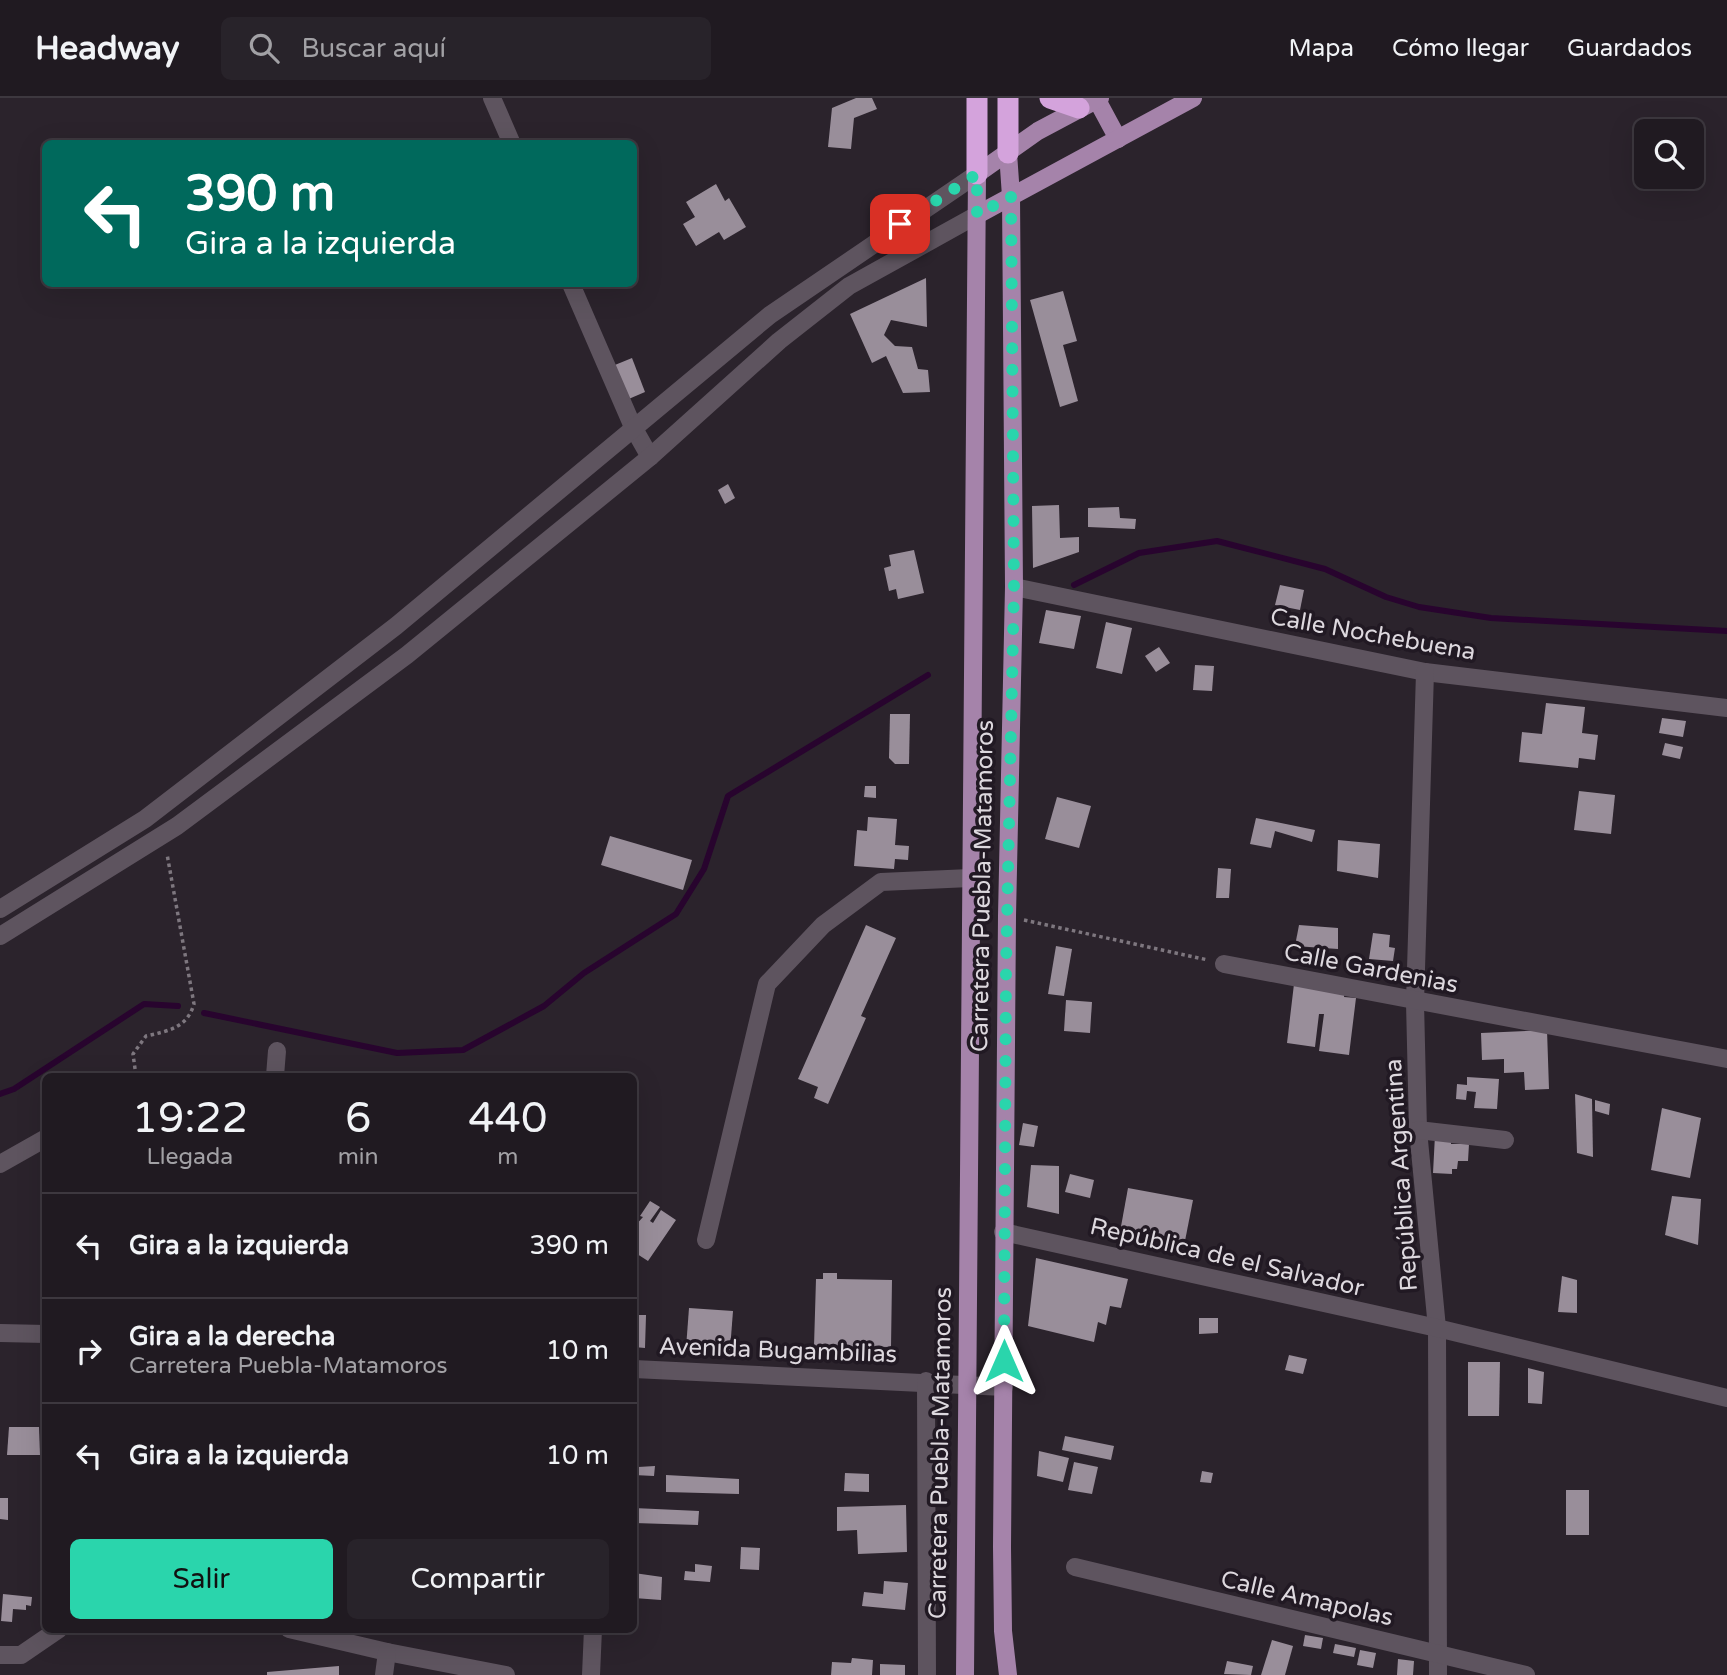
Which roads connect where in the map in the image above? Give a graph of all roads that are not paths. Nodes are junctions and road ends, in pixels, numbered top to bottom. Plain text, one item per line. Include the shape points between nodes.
1 (492, 98) edge
2 (977, 98) edge
3 (1008, 98) edge
4 (1049, 98) edge
5 (1193, 98) edge
6 (1092, 102) edge
7 (1118, 139) junction
8 (510, 140) edge
9 (1008, 153) junction
10 (977, 174) junction
11 (1011, 196) junction
12 (977, 215) junction
13 (880, 238) junction
14 (896, 260) junction
15 (572, 287) edge
16 (633, 427) junction
17 (650, 457) junction
18 (1014, 587) junction
19 (1425, 672) junction
20 (1727, 708) edge
21 (970, 878) junction
22 (0, 909) edge
23 (0, 936) edge
24 (1224, 964) road end
25 (1415, 1002) junction
26 (277, 1051) dead end
27 (1727, 1059) edge
28 (275, 1073) edge
29 (1418, 1130) junction
30 (42, 1140) edge
31 (1505, 1140) dead end
32 (0, 1164) edge
33 (1003, 1232) junction
34 (706, 1240) dead end
35 (1437, 1328) junction
36 (0, 1334) edge
37 (42, 1334) edge
38 (637, 1368) edge
39 (926, 1381) junction
40 (969, 1385) junction
41 (1004, 1387) junction
42 (1727, 1398) edge
43 (1075, 1567) dead end
44 (53, 1633) edge
45 (305, 1633) edge
46 (593, 1633) edge
47 (387, 1653) junction
48 (1437, 1654) junction
49 (0, 1656) edge
50 (384, 1675) edge
51 (506, 1675) edge
52 (591, 1675) edge
53 (927, 1675) edge
54 (965, 1675) edge
55 (1008, 1675) edge
56 (1438, 1675) edge
57 (1526, 1675) edge

1 - 8 street
2 - 10 highway, Carretera Puebla-Matamoros
3 - 9 highway, Carretera Puebla-Matamoros
4 - 6 highway
5 - 7 main road
6 - 7 main road
6 - 9 main road
7 - 11 main road
9 - 10 main road
9 - 11 main road, Carretera Puebla-Matamoros
10 - 12 main road, Carretera Puebla-Matamoros
10 - 13 street
11 - 12 main road
11 - 18 main road, Carretera Puebla-Matamoros
12 - 14 street
12 - 21 main road, Carretera Puebla-Matamoros
13 - 14 street
13 - 16 street via 770,315
14 - 17 street via 849,286 779,341
15 - 16 street
16 - 17 street
16 - 22 street via 396,626 145,819
17 - 23 street via 407,655 163,834
18 - 19 street, Calle Nochebuena
18 - 33 main road, Carretera Puebla-Matamoros
19 - 20 street, Calle Nochebuena
19 - 25 street, República Argentina
21 - 34 street via 881,882 823,925 767,984
21 - 40 main road, Carretera Puebla-Matamoros
24 - 25 street, Calle Gardenias
25 - 27 street, Calle Gardenias
25 - 29 street, República Argentina
26 - 28 street
29 - 31 street
29 - 35 street, República Argentina
30 - 32 street
33 - 35 street, República de el Salvador
33 - 41 main road, Carretera Puebla-Matamoros
35 - 42 street, República de el Salvador
35 - 48 street, República Argentina
36 - 37 street
38 - 39 street, Avenida Bugambilias
39 - 40 street, Avenida Bugambilias
39 - 53 street
40 - 41 street, Avenida Bugambilias
40 - 54 main road, Carretera Puebla-Matamoros
41 - 55 main road, Carretera Puebla-Matamoros via 1003,1631
43 - 48 street, Calle Amapolas
44 - 49 street via 21,1655
45 - 47 street
46 - 52 street
47 - 50 street
47 - 51 street
48 - 56 street, República Argentina
48 - 57 street, Calle Amapolas

